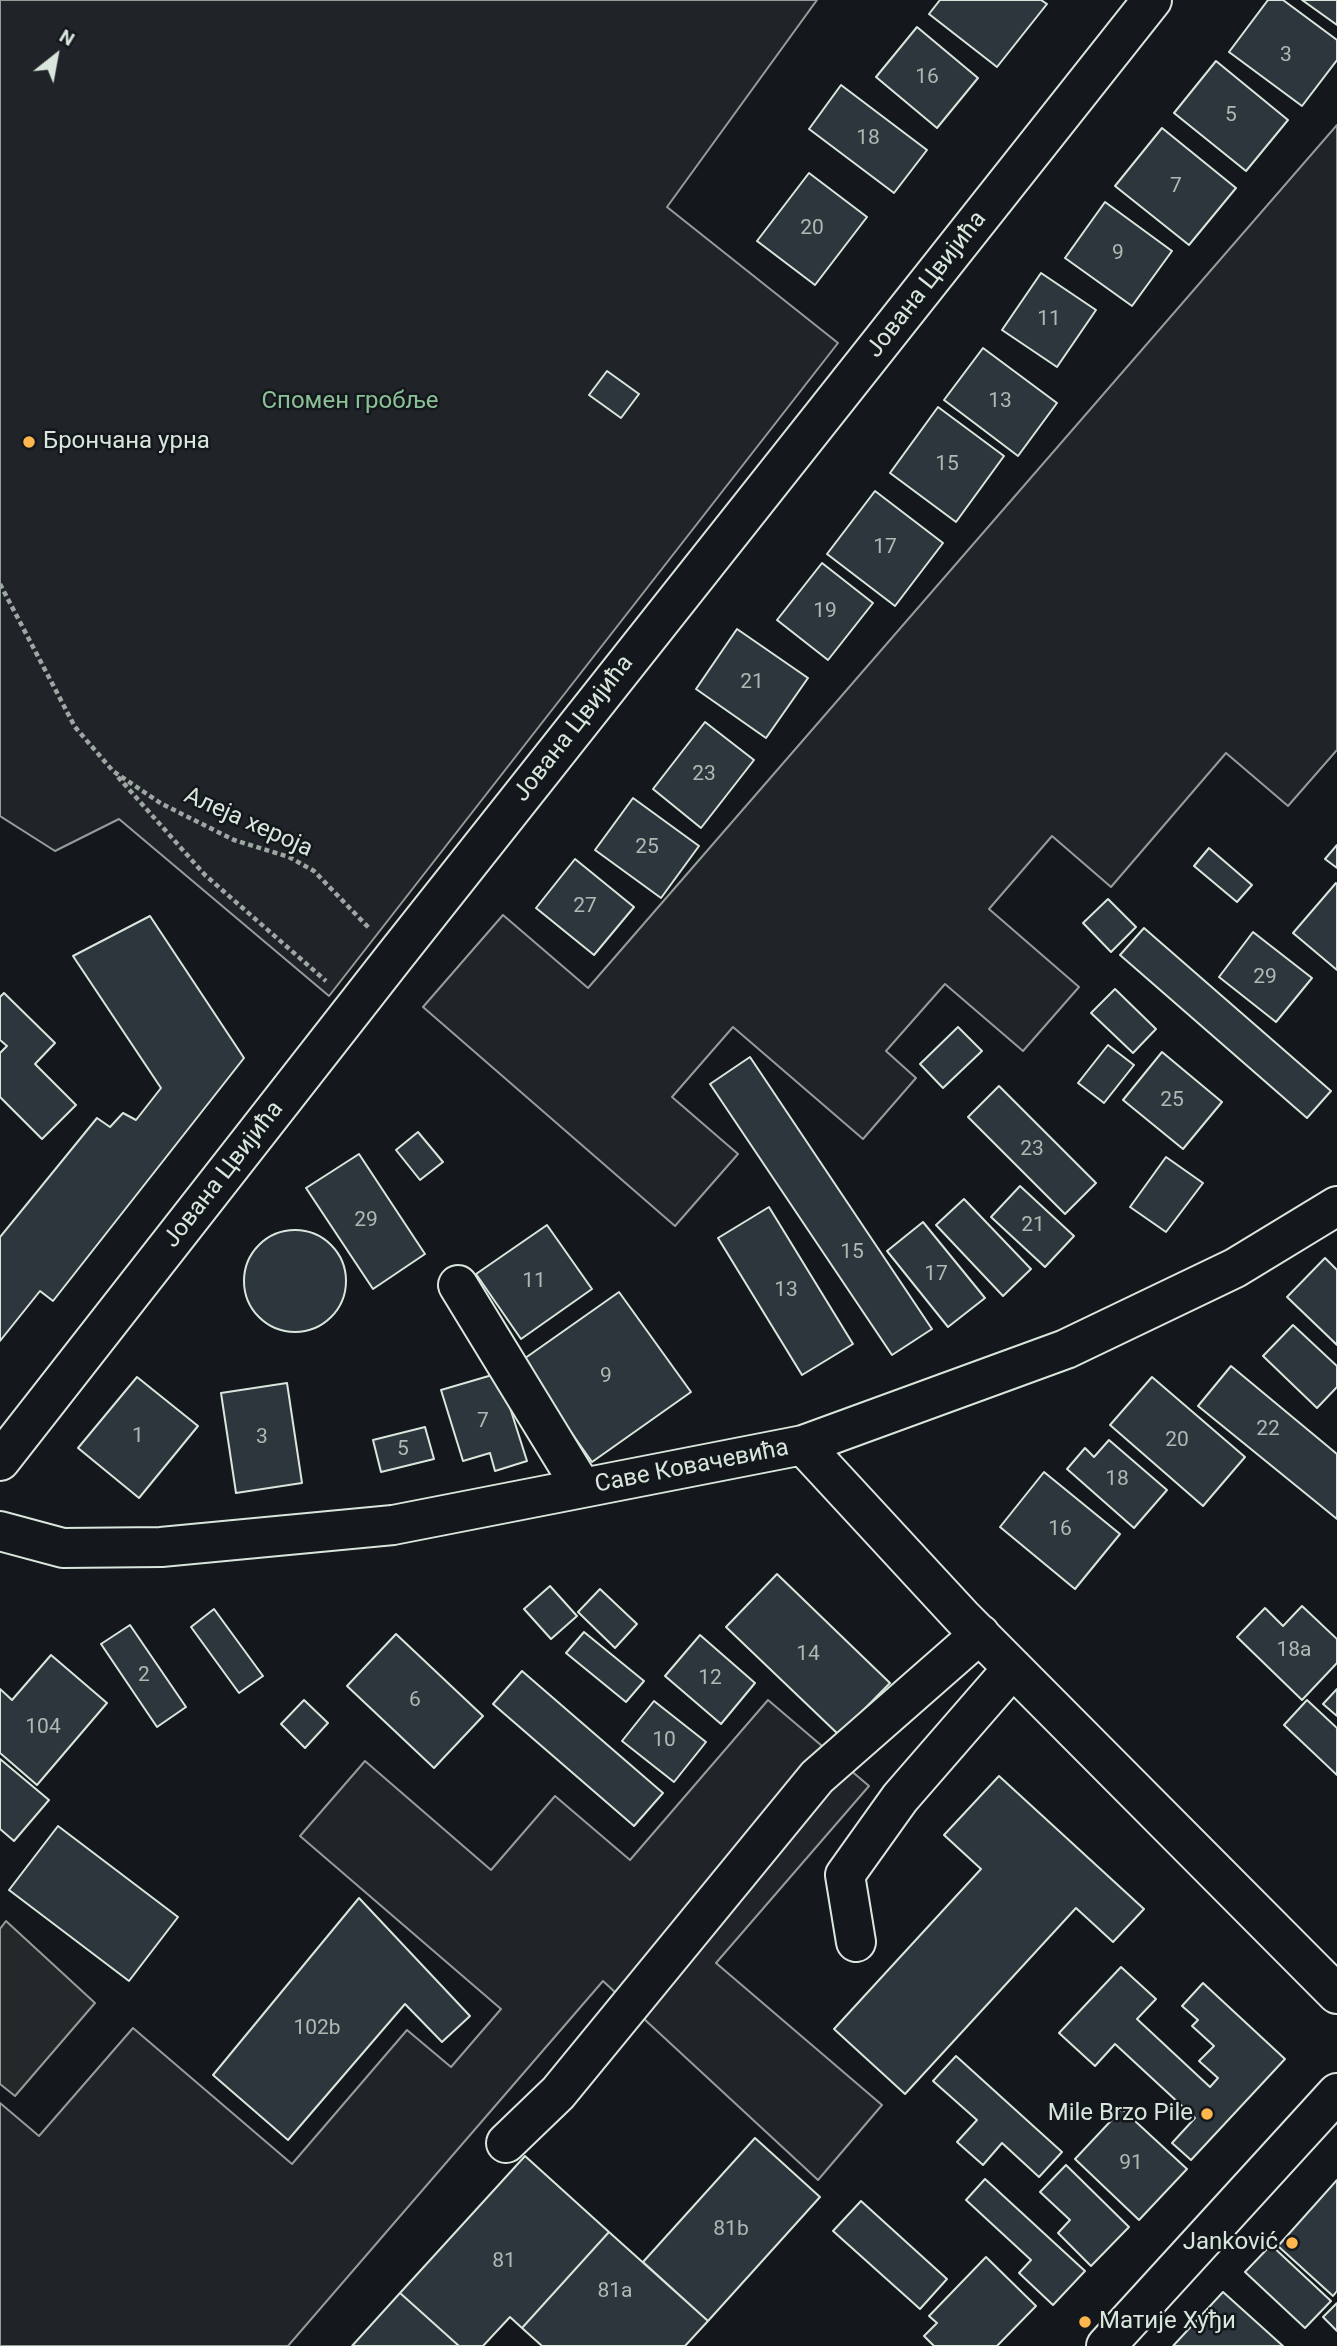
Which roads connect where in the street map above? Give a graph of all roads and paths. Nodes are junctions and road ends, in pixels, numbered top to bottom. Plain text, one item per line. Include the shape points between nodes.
1 (1152, 0) edge
2 (0, 584) edge
3 (113, 771) junction
4 (395, 956) junction
5 (355, 1007) junction
6 (1337, 1206) edge
7 (458, 1285) dead end
8 (803, 1446) junction
9 (0, 1461) edge
10 (582, 1488) junction
11 (0, 1531) edge
12 (980, 1634) junction
13 (1013, 1668) junction
14 (856, 1942) dead end
15 (1337, 1994) edge
16 (1337, 2093) edge
17 (506, 2143) dead end
18 (1106, 2346) edge

1 - 4 street, Јована Цвијића
2 - 3 path, Алеја хероја via 75,727
3 - 4 path, Алеја хероја via 162,804 234,840 289,857 314,871
3 - 5 path via 205,875
4 - 5 street, Јована Цвијића
5 - 9 street, Јована Цвијића
6 - 8 street, Саве Ковачевића via 1235,1268 1066,1349
7 - 10 street
8 - 10 street, Саве Ковачевића
8 - 12 street
10 - 11 street, Саве Ковачевића via 393,1525 161,1547 63,1548
12 - 13 street
12 - 17 street via 817,1777 558,2093
13 - 14 street via 900,1798 845,1875
13 - 15 street
16 - 18 street

